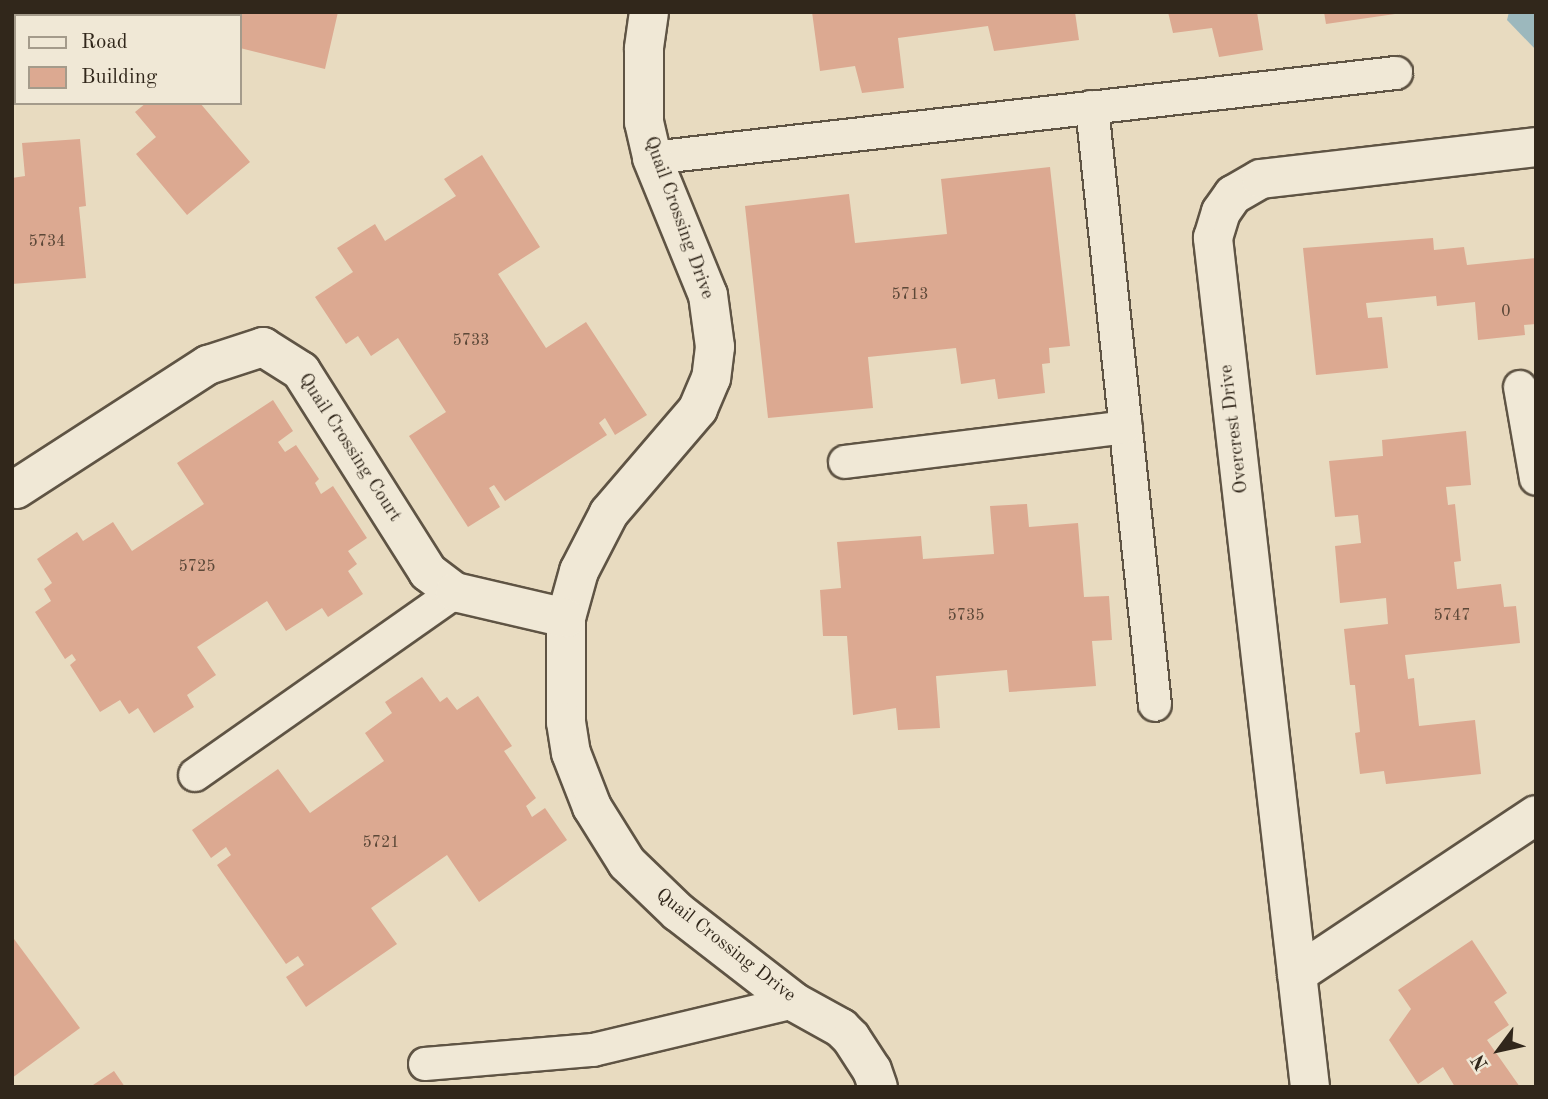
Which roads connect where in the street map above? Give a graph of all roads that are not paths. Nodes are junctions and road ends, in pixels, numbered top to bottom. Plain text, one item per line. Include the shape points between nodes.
1 (649, 12) edge
2 (1396, 73) dead end
3 (1093, 107) junction
4 (1536, 147) edge
5 (653, 158) junction
6 (1520, 387) dead end
7 (1126, 427) junction
8 (845, 462) dead end
9 (1536, 479) edge
10 (16, 489) dead end
11 (456, 592) junction
12 (566, 618) junction
13 (1156, 705) dead end
14 (195, 775) dead end
15 (1536, 815) edge
16 (1297, 974) junction
17 (794, 1002) junction
18 (425, 1063) dead end
19 (877, 1087) edge
20 (1310, 1087) edge

1 - 5 street, Quail Crossing Drive via 644,122
2 - 3 lane
3 - 5 lane
3 - 7 lane
4 - 16 street, Overcrest Drive via 1261,179 1233,195 1216,228 1213,246
5 - 12 street, Quail Crossing Drive via 708,295 715,346 711,378 691,420 619,500 594,537
6 - 9 lane
7 - 8 lane
7 - 13 lane
10 - 11 street, Quail Crossing Court via 208,365 262,347 301,371 428,572
11 - 12 street, Quail Crossing Court
11 - 14 lane
12 - 17 street, Quail Crossing Drive via 566,722 571,753 592,807 627,863 658,896
15 - 16 street
16 - 20 street, Overcrest Drive
17 - 18 lane via 593,1050
17 - 19 street, Quail Crossing Drive via 851,1038 873,1070

